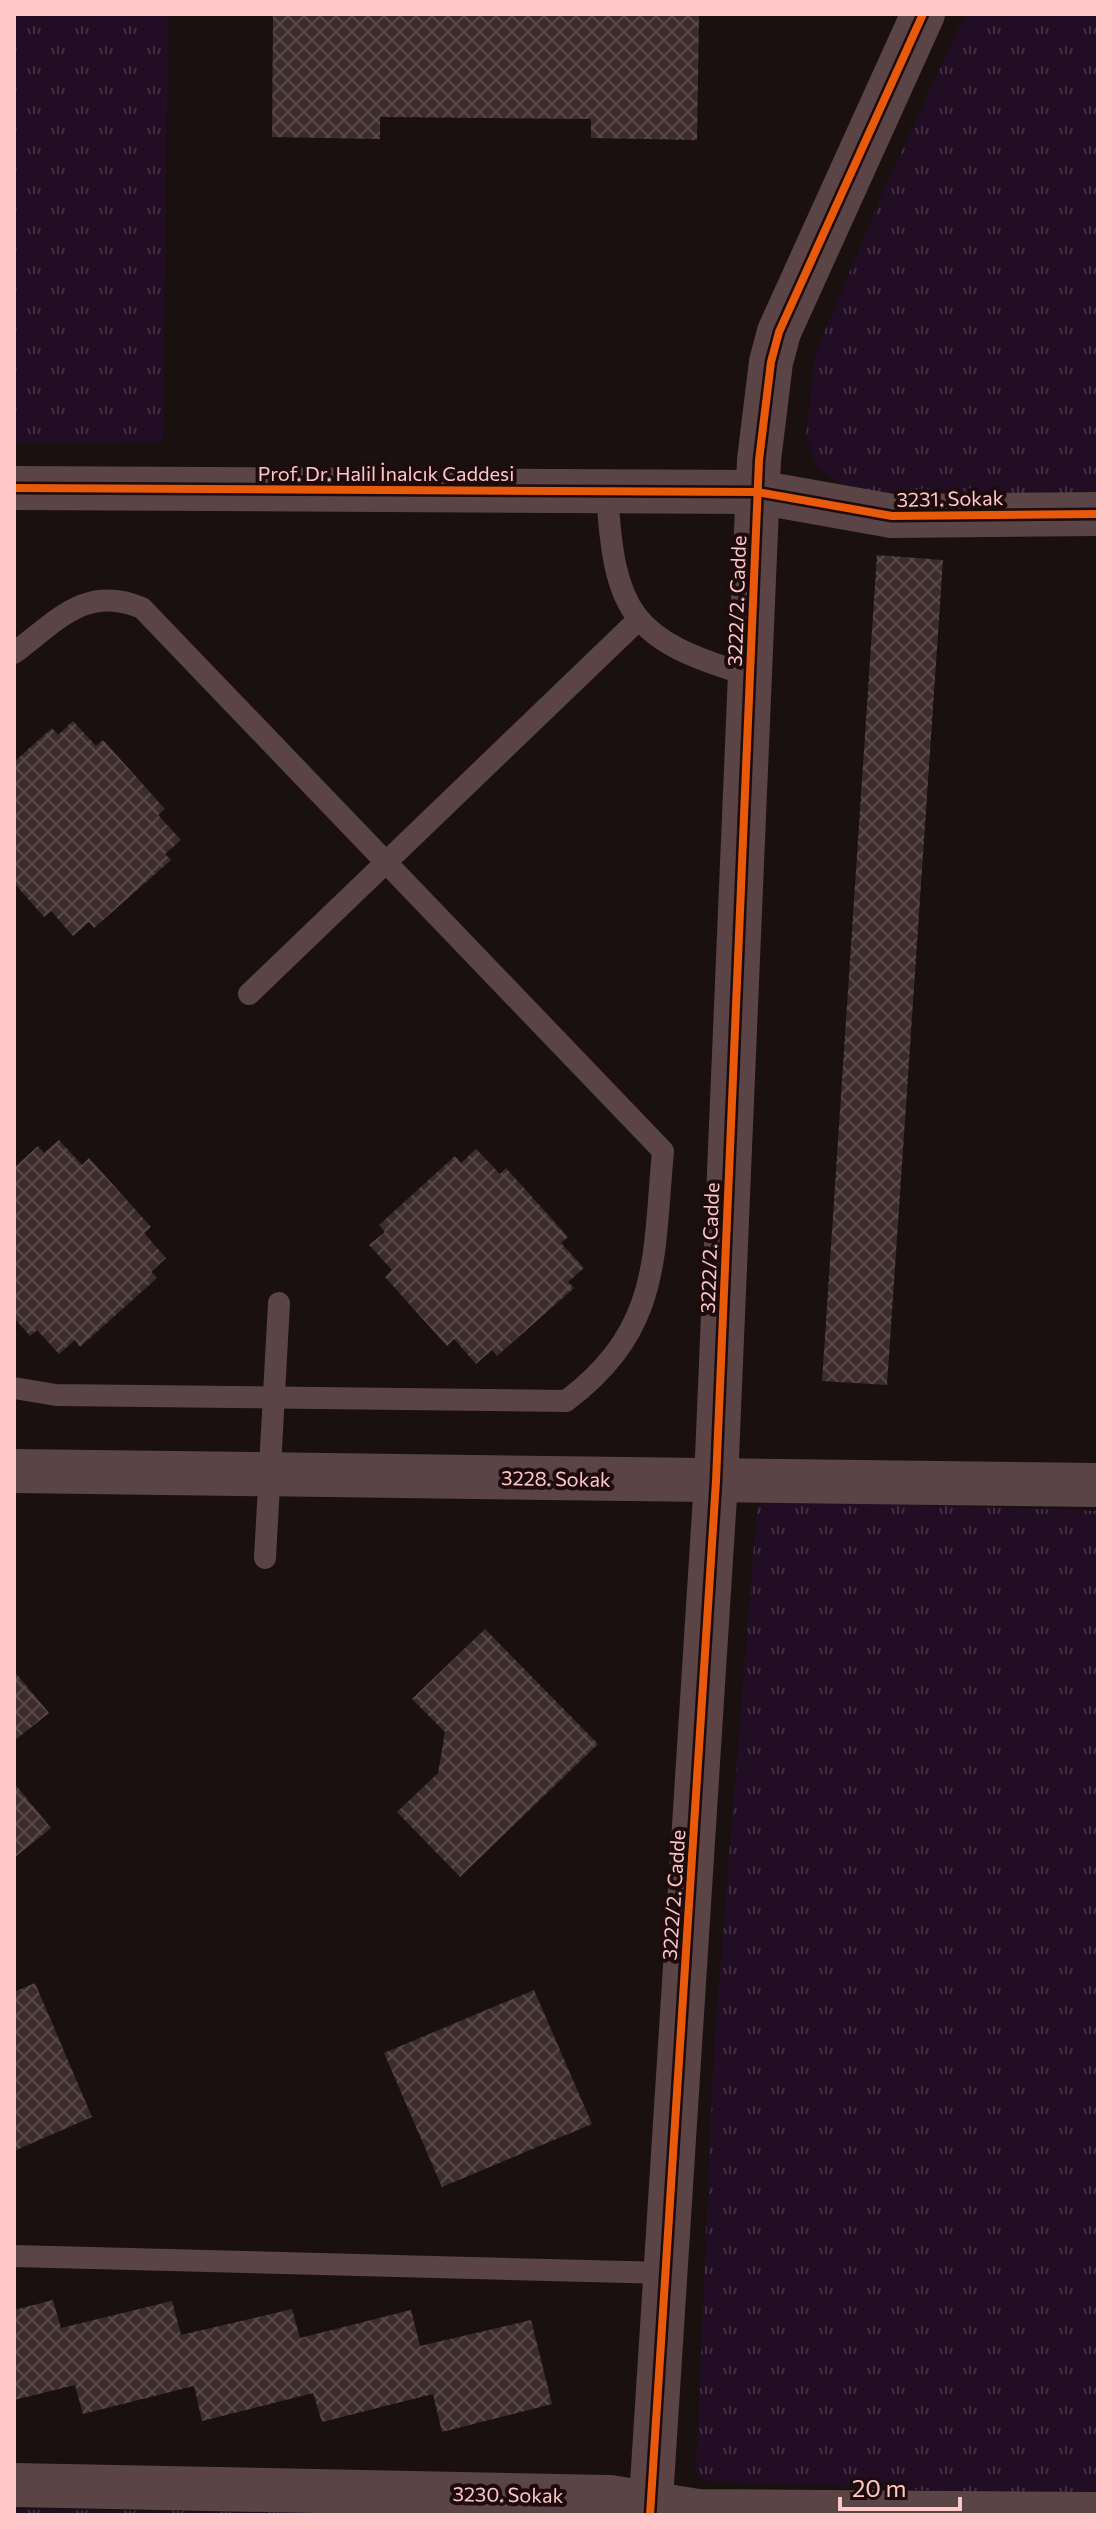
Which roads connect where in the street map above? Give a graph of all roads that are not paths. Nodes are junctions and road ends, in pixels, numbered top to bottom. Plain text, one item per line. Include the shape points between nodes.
1 (923, 14) edge
2 (14, 488) edge
3 (607, 491) junction
4 (757, 492) junction
5 (1098, 514) edge
6 (637, 621) junction
7 (14, 653) edge
8 (749, 675) junction
9 (386, 862) junction
10 (249, 994) dead end
11 (279, 1303) dead end
12 (14, 1388) edge
13 (272, 1398) junction
14 (14, 1471) edge
15 (268, 1475) junction
16 (716, 1481) junction
17 (1098, 1485) edge
18 (265, 1558) dead end
19 (14, 2256) edge
20 (666, 2273) junction
21 (14, 2485) edge
22 (650, 2509) edge
23 (910, 2512) edge
24 (1098, 2514) edge

1 - 4 street, 3222/2. Cadde via 779,332
2 - 3 street, Prof. Dr. Halil İnalcık Caddesi
3 - 4 street, Prof. Dr. Halil İnalcık Caddesi
3 - 6 lane via 614,563 622,595
4 - 5 street, 3231. Sokak via 892,516
4 - 8 street, 3222/2. Cadde
6 - 8 lane via 685,654
6 - 9 lane
7 - 9 lane via 82,603 113,598 142,608
8 - 16 street, 3222/2. Cadde
9 - 10 lane
9 - 13 lane via 663,1151 652,1277 627,1339 566,1401
11 - 13 lane
12 - 13 lane via 56,1395
13 - 15 lane
14 - 15 street, 3228. Sokak
15 - 16 street, 3228. Sokak
15 - 18 lane
16 - 17 street, 3228. Sokak
16 - 20 street, 3222/2. Cadde
19 - 20 lane
20 - 22 street, 3222/2. Cadde
21 - 22 street, 3230. Sokak via 610,2497
22 - 23 street, 3230. Sokak
23 - 24 street, 3230. Sokak

